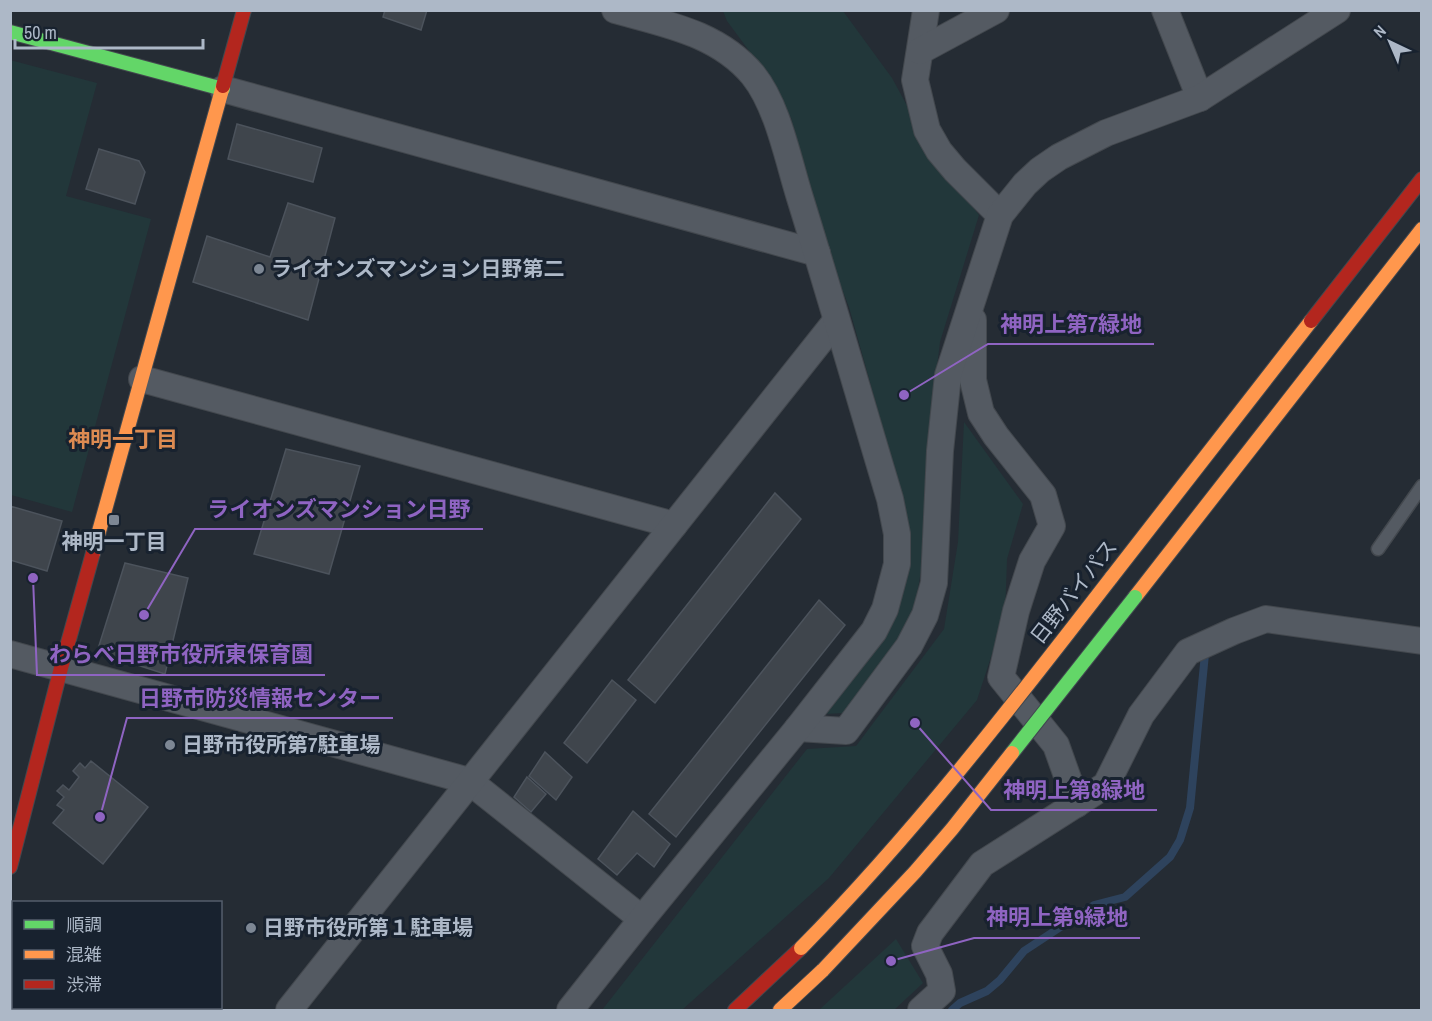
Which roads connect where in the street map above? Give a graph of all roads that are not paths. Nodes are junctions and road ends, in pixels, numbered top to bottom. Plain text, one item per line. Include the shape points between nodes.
1 (244, 10) edge
2 (615, 10) edge
3 (926, 10) edge
4 (996, 10) edge
5 (1165, 10) edge
6 (1337, 10) edge
7 (10, 32) edge
8 (920, 51) junction
9 (223, 89) junction
10 (1200, 98) junction
11 (1422, 179) edge
12 (1000, 214) junction
13 (1422, 229) edge
14 (817, 253) junction
15 (972, 301) junction
16 (836, 321) junction
17 (142, 379) junction
18 (1422, 486) edge
19 (674, 525) junction
20 (1378, 549) dead end
21 (1422, 641) edge
22 (10, 654) edge
23 (62, 668) junction
24 (798, 728) junction
25 (469, 781) junction
26 (1077, 804) junction
27 (10, 867) edge
28 (642, 919) junction
29 (289, 1011) edge
30 (570, 1011) edge
31 (735, 1011) edge
32 (780, 1011) edge
33 (921, 1011) edge

1 - 9 main road
2 - 14 street via 712,41 753,76 776,120
3 - 8 street
4 - 8 street
5 - 10 street
6 - 10 street
7 - 9 main road
8 - 12 street via 915,80 927,130 955,170
9 - 14 street
9 - 17 main road
10 - 12 street via 1106,133 1059,157 1024,184
11 - 31 main road, 日野バイパス, bridge via 968,763 860,887
12 - 15 street
13 - 32 main road, bridge via 952,829 823,970
14 - 16 street
15 - 24 street via 948,375 934,583 925,615 909,646 846,730
15 - 26 street via 973,381 981,413 1043,495 1052,526 1032,561 1001,677 1056,745
16 - 19 street
16 - 24 street via 895,516 897,564 885,609 874,631
17 - 19 street
17 - 23 main road
18 - 20 lane
19 - 25 street
21 - 26 street via 1266,619 1188,652 1141,716 1106,785
22 - 23 street
23 - 25 street
23 - 27 main road
24 - 28 street
25 - 28 street
25 - 29 street
26 - 33 street via 982,864 930,933 925,946 939,974 942,991
28 - 30 street

